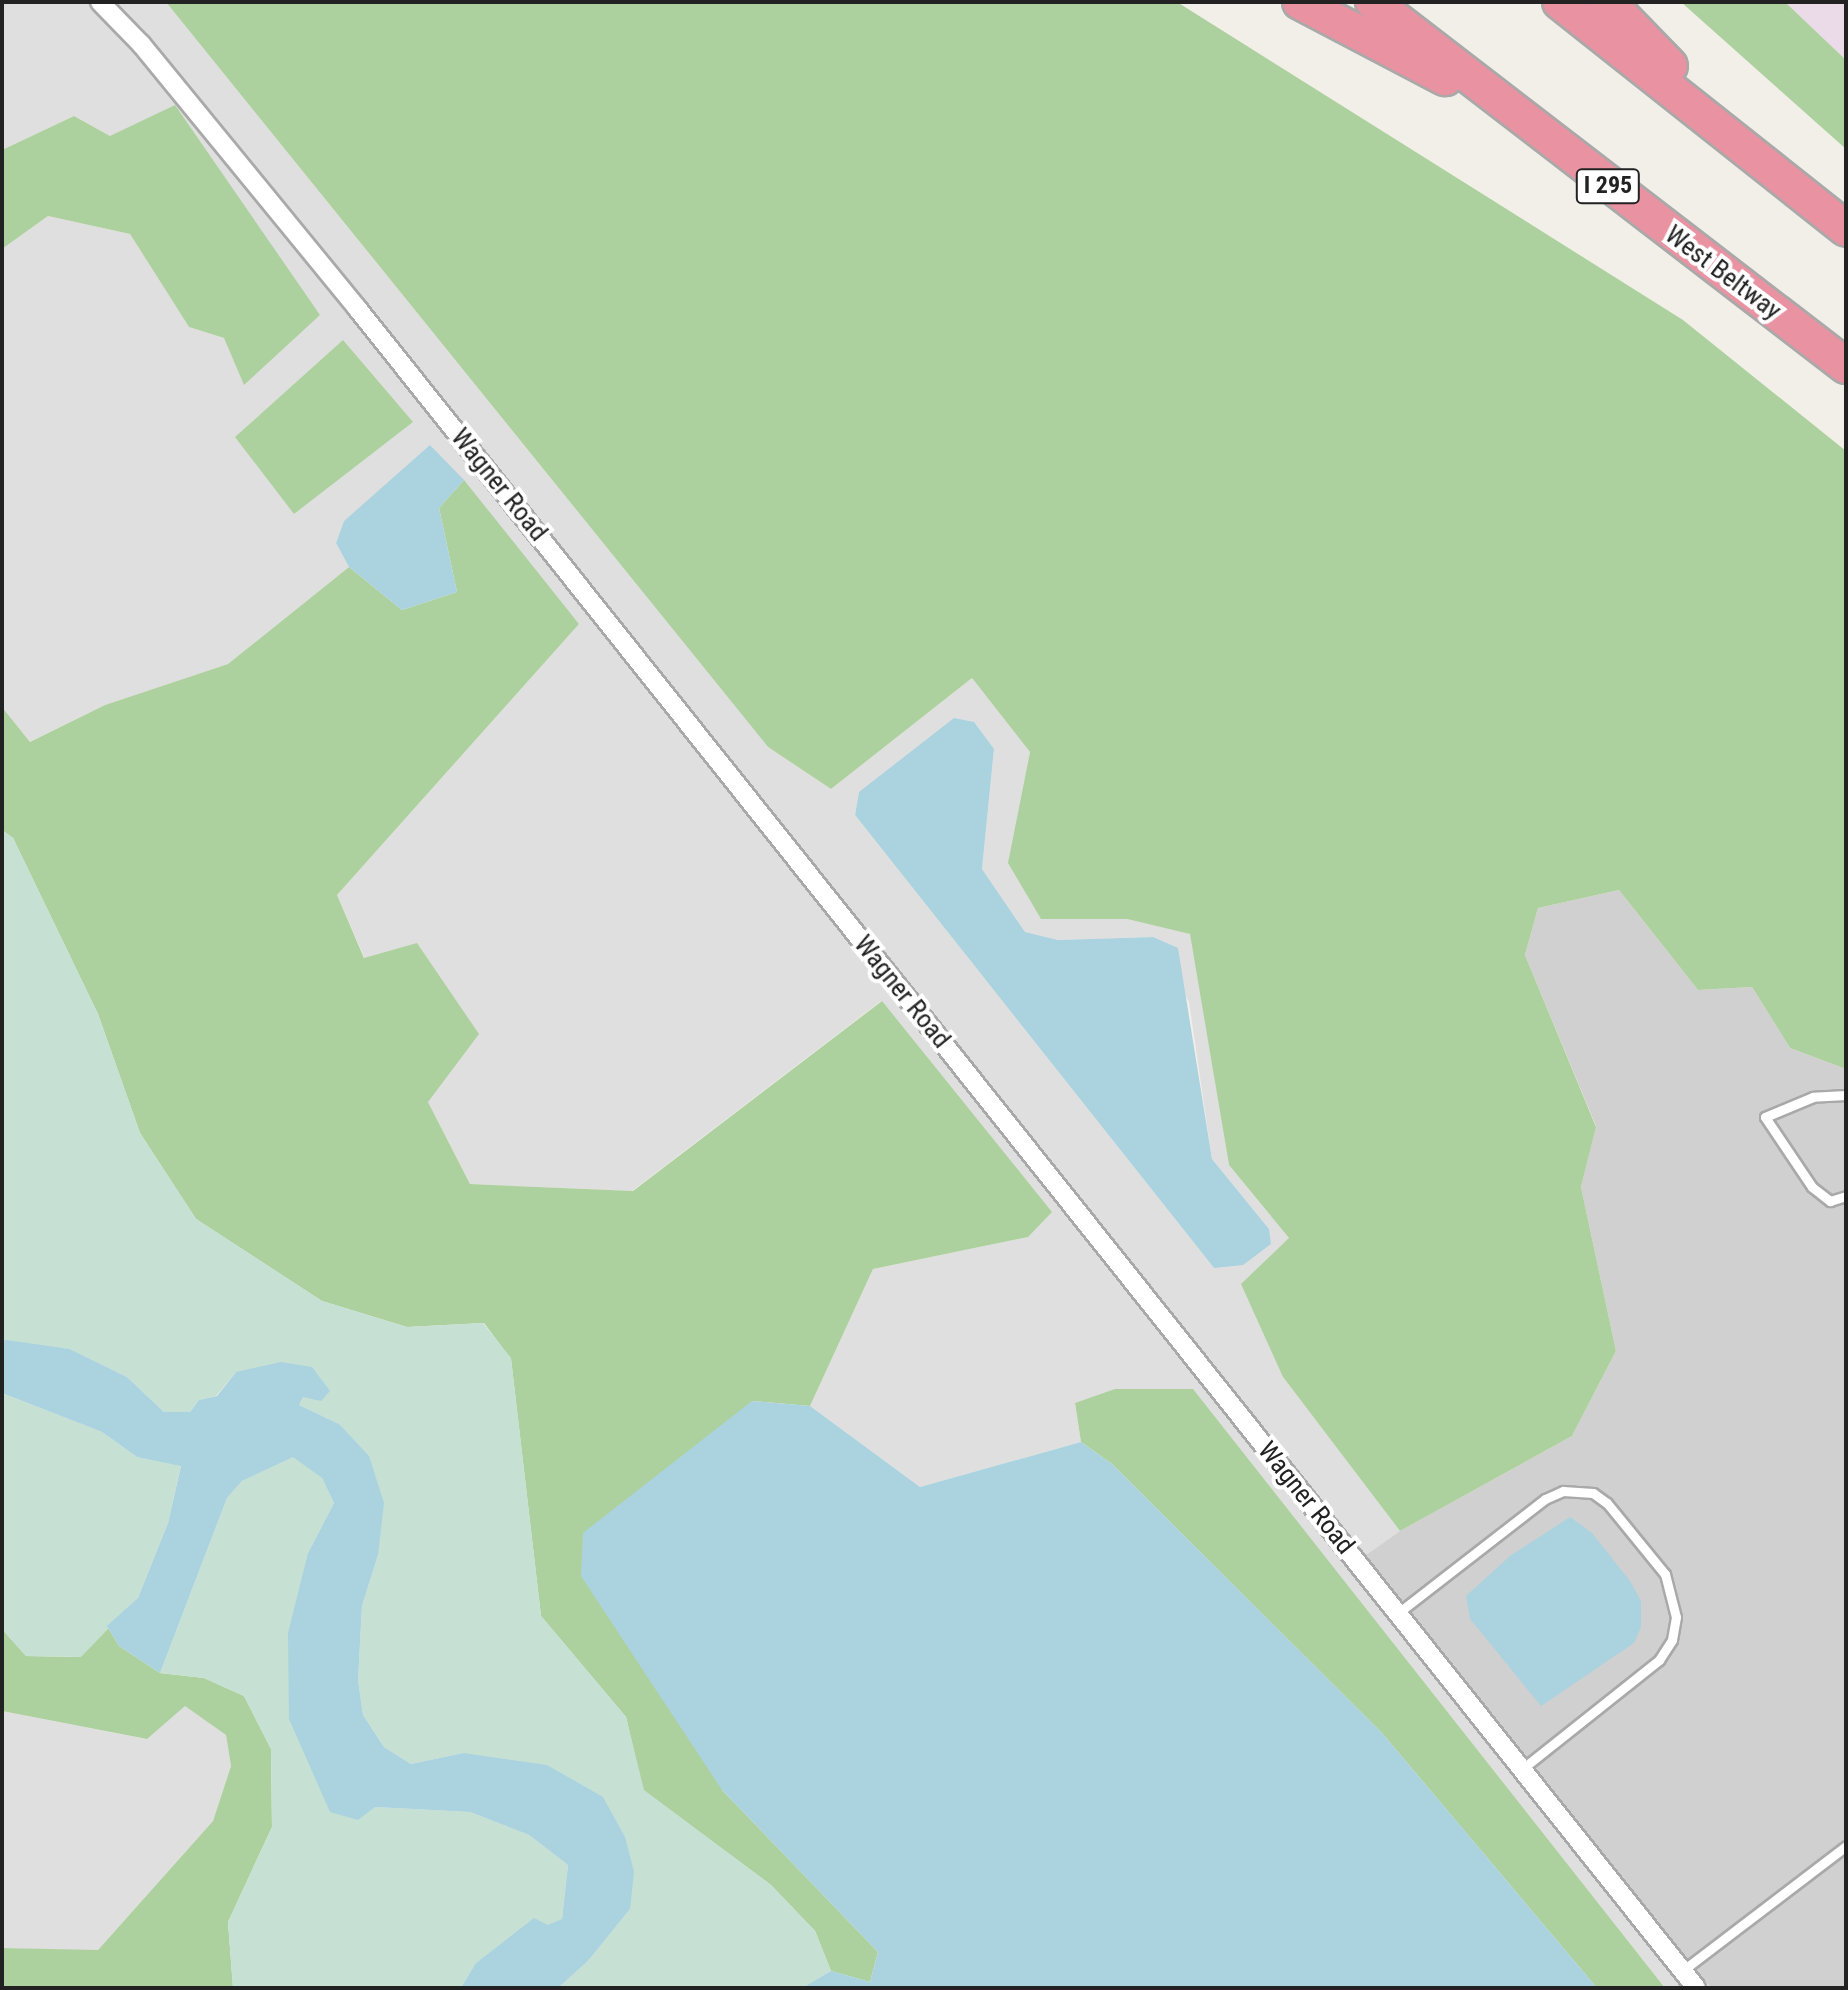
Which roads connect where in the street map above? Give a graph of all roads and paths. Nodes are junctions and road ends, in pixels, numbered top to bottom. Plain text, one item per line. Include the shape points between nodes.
1 (100, 2) edge
2 (1300, 2) edge
3 (1373, 2) edge
4 (1560, 2) edge
5 (1608, 2) edge
6 (1516, 116) junction
7 (1783, 179) junction
8 (1846, 229) edge
9 (1846, 366) edge
10 (1846, 1095) edge
11 (1846, 1196) edge
12 (1398, 1613) junction
13 (1522, 1769) junction
14 (1845, 1851) edge
15 (1682, 1971) junction
16 (1696, 1988) edge

1 - 12 street, Wagner Road via 162,68 347,296
2 - 6 highway
3 - 6 highway, West Beltway / I 295
4 - 7 highway
5 - 7 highway
6 - 9 highway, West Beltway / I 295
7 - 8 highway
10 - 11 lane via 1813,1097 1765,1117 1812,1187 1830,1201
12 - 13 street, Wagner Road
12 - 13 lane via 1545,1499 1563,1491 1593,1493 1607,1503 1665,1574 1676,1617 1672,1640 1659,1660
13 - 15 street, Wagner Road
14 - 15 lane
15 - 16 street, Wagner Road

